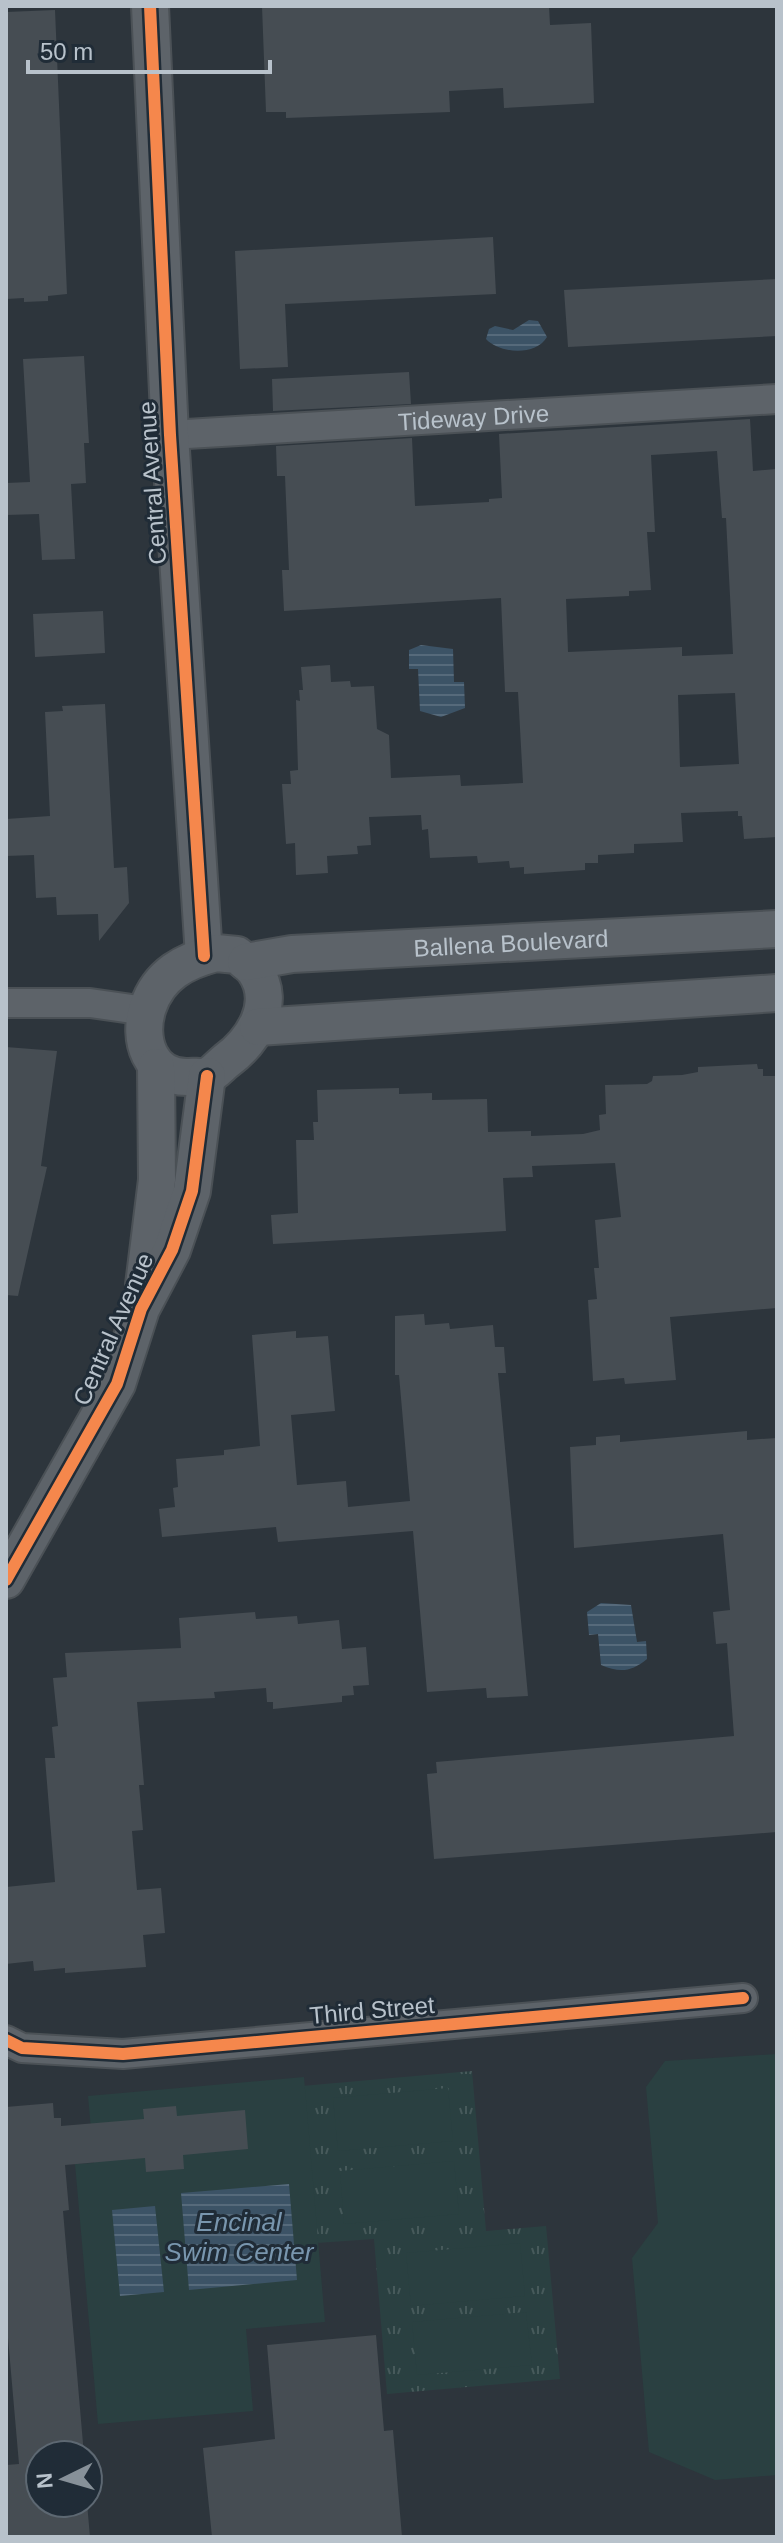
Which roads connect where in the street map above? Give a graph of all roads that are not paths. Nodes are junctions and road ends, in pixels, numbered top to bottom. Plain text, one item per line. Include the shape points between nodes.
1 (150, 6) edge
2 (777, 399) edge
3 (170, 435) junction
4 (777, 929) edge
5 (204, 956) junction
6 (246, 962) junction
7 (777, 993) edge
8 (6, 1003) edge
9 (146, 1011) junction
10 (258, 1027) junction
11 (156, 1067) junction
12 (207, 1076) junction
13 (141, 1309) junction
14 (6, 1580) edge
15 (743, 1998) dead end
16 (6, 2040) edge

1 - 3 street, Central Avenue
2 - 3 street, Tideway Drive
3 - 5 street, Central Avenue
4 - 6 street, Ballena Boulevard via 292,954
5 - 6 street via 237,955
5 - 9 street via 170,973 154,990
6 - 10 street via 256,972 264,999
7 - 10 street
8 - 9 street via 90,1003
9 - 11 street via 147,1051
10 - 12 street via 241,1049
11 - 12 street via 175,1077
11 - 13 street, Central Avenue via 157,1180
12 - 13 street, Central Avenue via 192,1191 172,1250
13 - 14 street, Central Avenue via 117,1384
15 - 16 street, Third Street via 123,2054 22,2048

